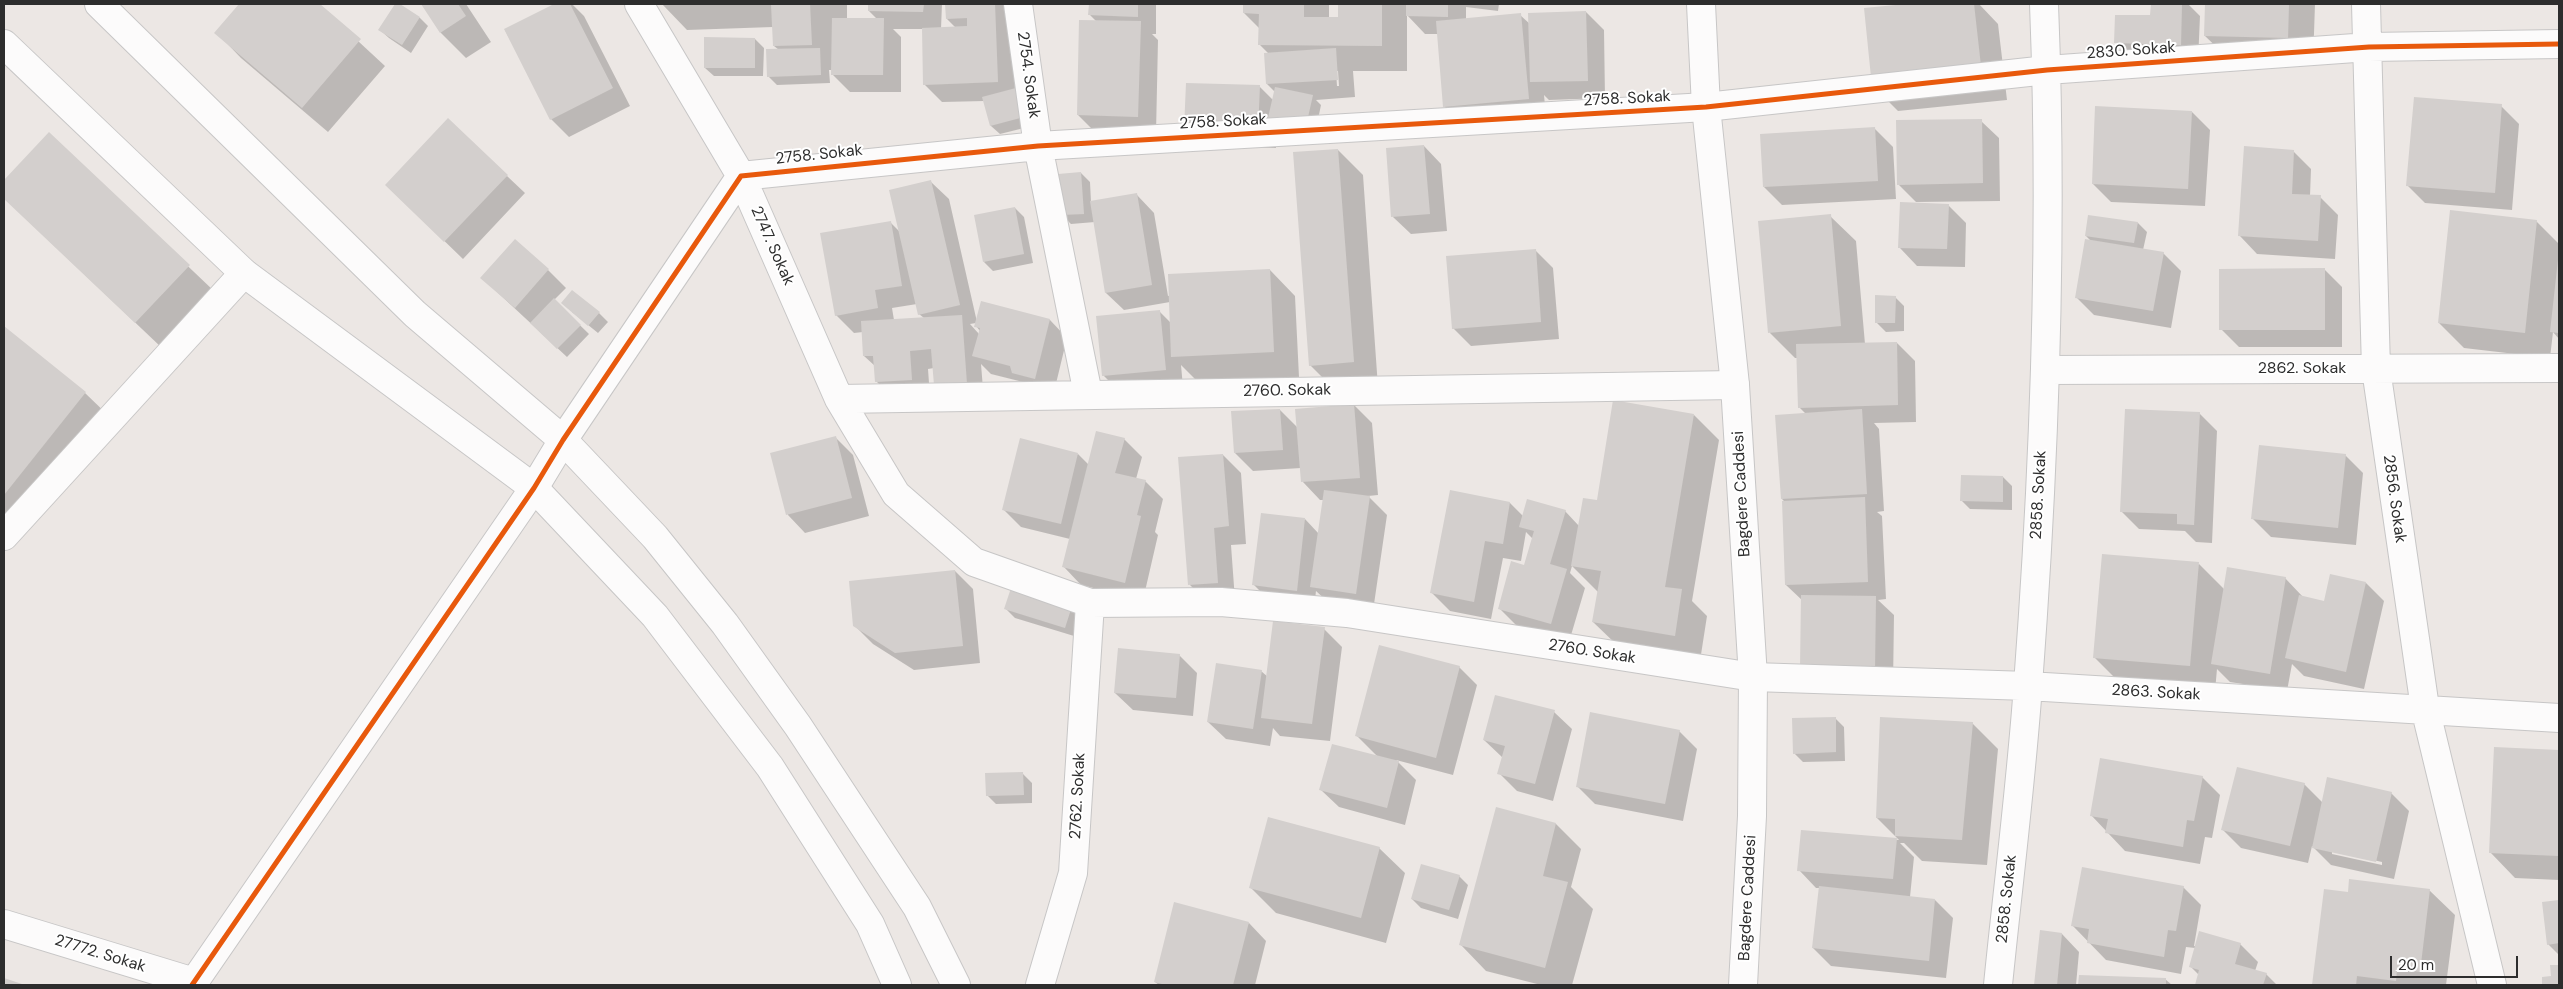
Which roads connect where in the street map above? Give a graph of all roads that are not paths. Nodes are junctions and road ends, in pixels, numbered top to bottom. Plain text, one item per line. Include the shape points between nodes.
1 (99, 4) edge
2 (638, 4) edge
3 (1018, 4) edge
4 (1701, 4) edge
5 (2044, 4) edge
6 (2366, 4) edge
7 (4, 44) edge
8 (2559, 44) edge
9 (2368, 47) junction
10 (2047, 70) junction
11 (1706, 107) junction
12 (1038, 146) junction
13 (742, 176) junction
14 (244, 273) junction
15 (2559, 368) edge
16 (2376, 369) junction
17 (2046, 370) junction
18 (1735, 385) junction
19 (1088, 394) junction
20 (839, 399) junction
21 (563, 440) junction
22 (534, 488) junction
23 (896, 494) joint
24 (4, 536) edge
25 (1090, 603) junction
26 (1752, 677) junction
27 (2028, 686) junction
28 (2424, 708) junction
29 (2559, 718) edge
30 (4, 924) edge
31 (193, 984) edge
32 (896, 985) edge
33 (956, 985) edge
34 (1040, 985) edge
35 (1743, 985) edge
36 (1998, 985) edge
37 (2492, 985) edge

1 - 21 street via 415,314
2 - 13 street, 2747. Sokak
3 - 12 street, 2754. Sokak
4 - 11 street, Bagdere Caddesi
5 - 10 street, 2858. Sokak
6 - 9 street, 2856. Sokak
7 - 14 street
8 - 9 street, 2830. Sokak
9 - 10 street, 2830. Sokak
9 - 16 street, 2856. Sokak
10 - 11 street, 2830. Sokak
10 - 17 street, 2858. Sokak
11 - 12 street, 2758. Sokak
11 - 18 street, Bagdere Caddesi
12 - 13 street, 2758. Sokak
12 - 19 street, 2754. Sokak
13 - 20 street, 2747. Sokak
13 - 21 street
14 - 22 street
14 - 24 street
15 - 16 street, 2862. Sokak
16 - 17 street, 2862. Sokak
16 - 28 street, 2856. Sokak
17 - 27 street, 2858. Sokak
18 - 19 street, 2760. Sokak
18 - 26 street, Bagdere Caddesi
19 - 20 street, 2760. Sokak
20 - 23 street, 2747. Sokak
21 - 22 street
21 - 33 street via 655,537 725,624 798,726 917,907
22 - 31 street
22 - 32 street via 655,616 770,767 870,924
23 - 25 street, 2760. Sokak via 974,562
25 - 26 street, 2760. Sokak via 1221,602 1347,613
25 - 34 street, 2762. Sokak via 1073,874
26 - 27 street, 2863. Sokak
26 - 35 street, Bagdere Caddesi via 1752,816
27 - 28 street, 2863. Sokak
27 - 36 street, 2858. Sokak
28 - 29 street, 2863. Sokak
28 - 37 street, 2856. Sokak
30 - 31 street, 27772. Sokak

